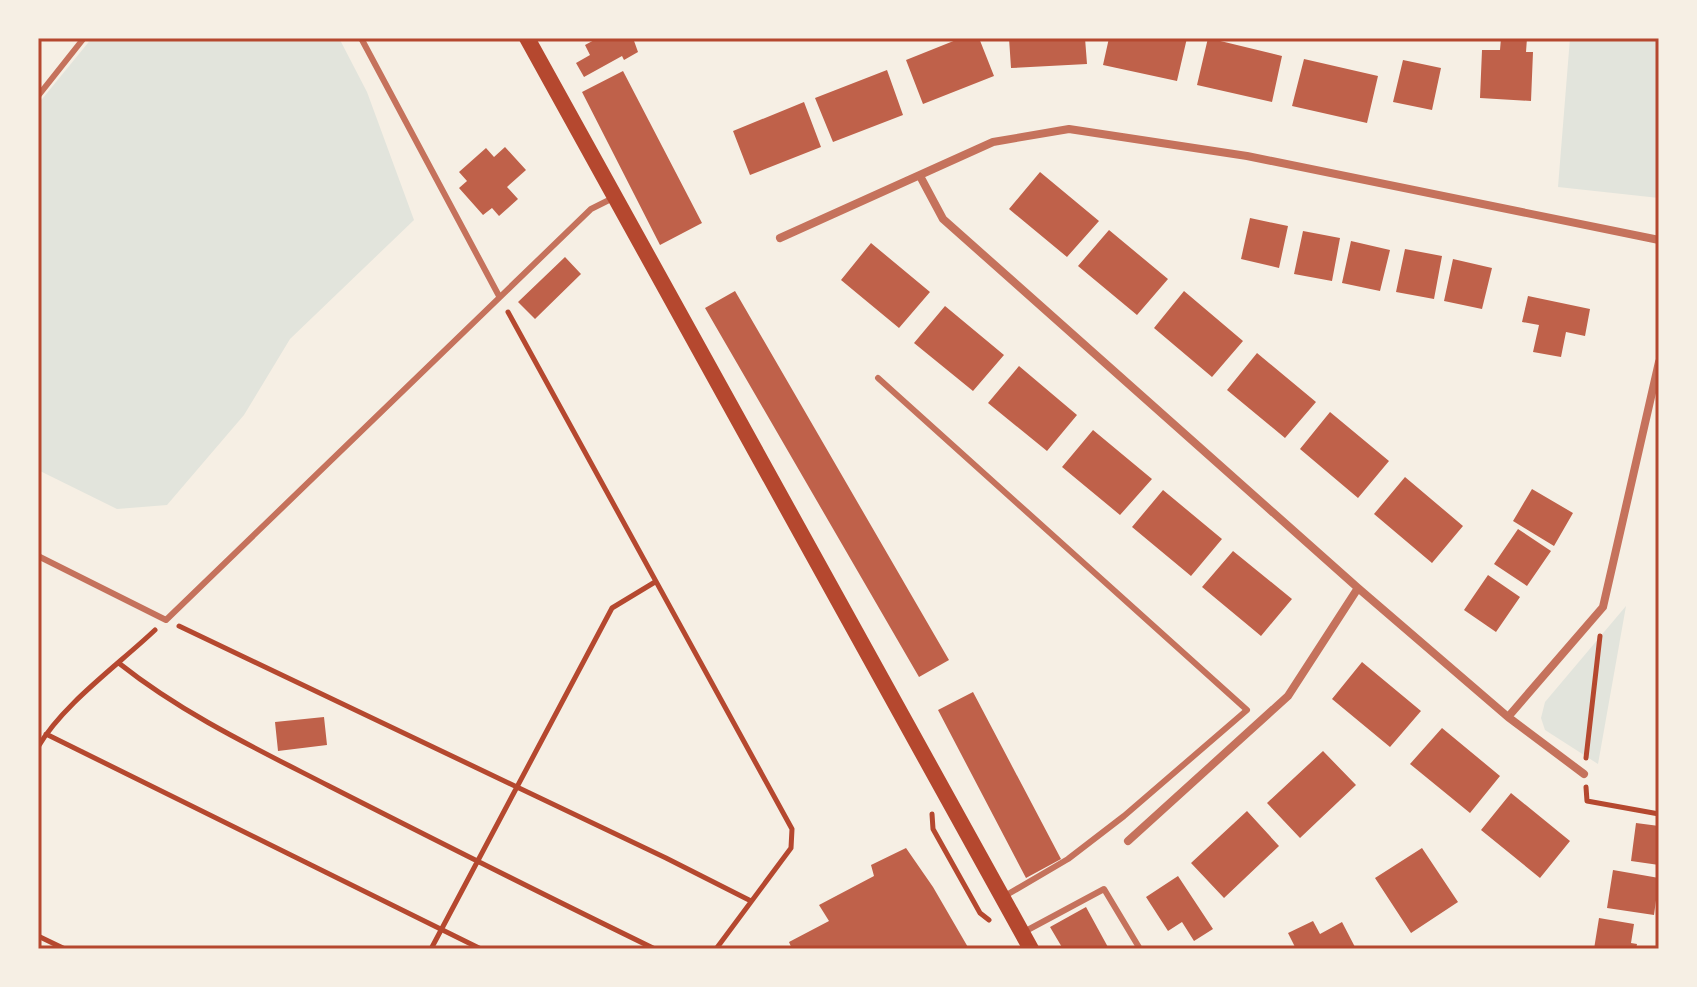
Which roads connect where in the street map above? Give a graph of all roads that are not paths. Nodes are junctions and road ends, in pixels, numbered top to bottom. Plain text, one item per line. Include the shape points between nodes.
1 (84, 38) edge
2 (361, 38) edge
3 (527, 38) edge
4 (38, 96) edge
5 (920, 176) junction
6 (615, 197) junction
7 (780, 238) dead end
8 (1659, 240) edge
9 (499, 296) junction
10 (1659, 362) edge
11 (878, 378) dead end
12 (38, 556) edge
13 (1358, 588) junction
14 (1508, 717) junction
15 (1584, 774) road end
16 (1128, 841) dead end
17 (1003, 897) junction
18 (1022, 933) junction
19 (1031, 949) edge
20 (1140, 949) edge

1 - 4 lane
2 - 9 lane
3 - 6 main road
5 - 7 street
5 - 8 street via 993,142 1069,129 1247,156
5 - 13 street via 943,219
6 - 9 lane via 591,209
6 - 17 main road
9 - 12 lane via 166,620
10 - 14 street via 1603,607
11 - 17 lane via 1247,710 1113,825
13 - 14 street
13 - 16 street via 1288,696
14 - 15 street
17 - 18 main road
18 - 19 main road
18 - 20 lane via 1104,889

